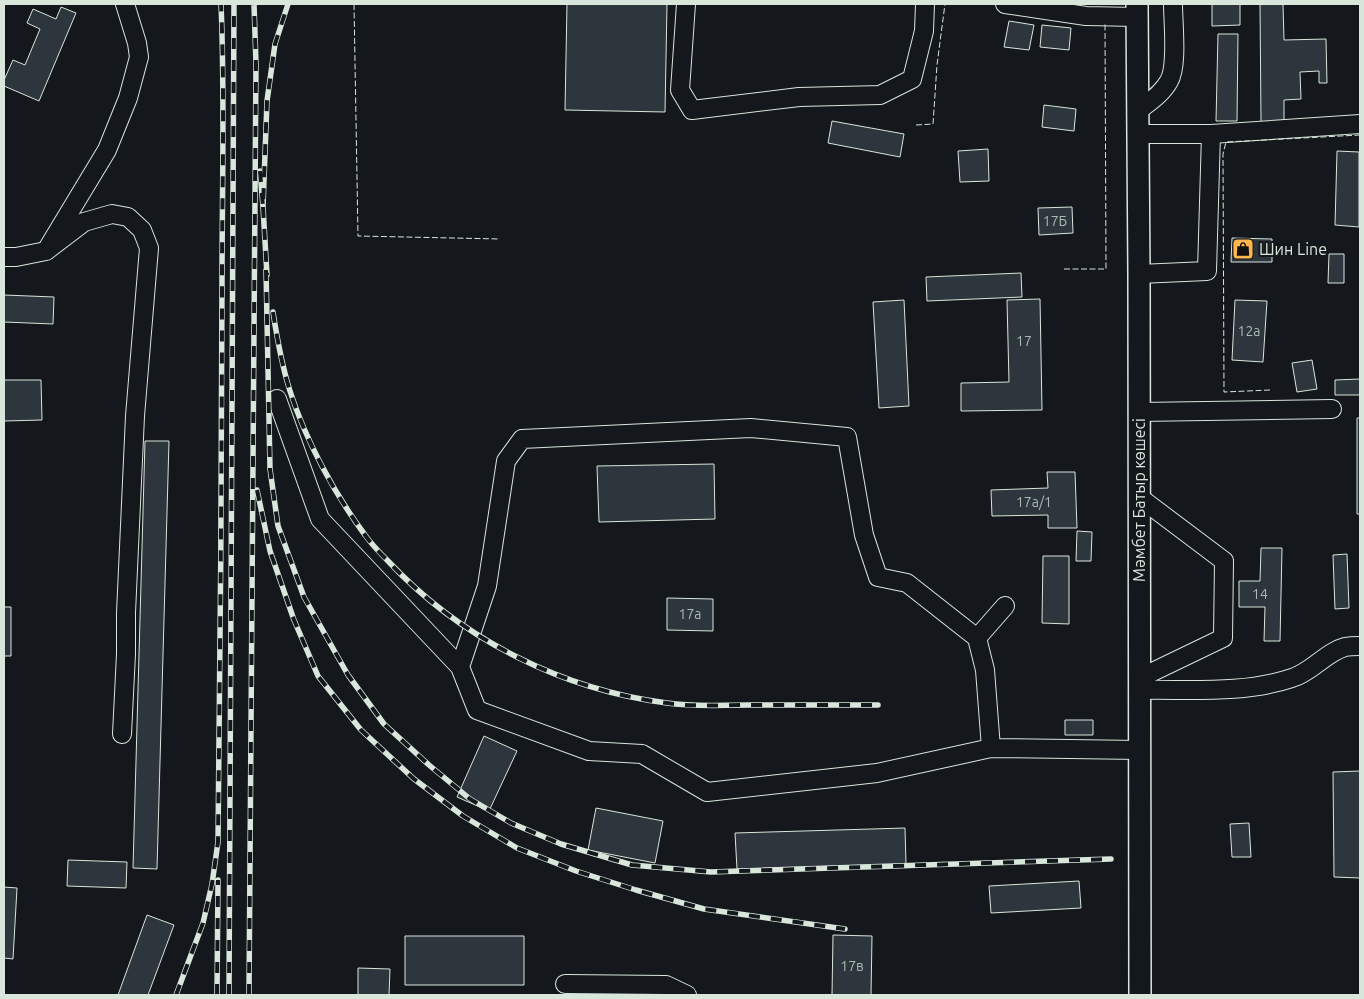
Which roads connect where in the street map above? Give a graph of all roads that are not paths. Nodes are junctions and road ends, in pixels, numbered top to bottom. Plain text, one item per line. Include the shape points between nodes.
1 (125, 4) edge
2 (686, 4) edge
3 (925, 4) edge
4 (1005, 4) edge
5 (1173, 4) edge
6 (1137, 10) edge
7 (1138, 111) junction
8 (1360, 124) edge
9 (1138, 134) junction
10 (1211, 134) junction
11 (46, 250) junction
12 (4, 258) edge
13 (1139, 274) junction
14 (277, 399) dead end
15 (1332, 410) dead end
16 (1139, 412) junction
17 (1139, 497) junction
18 (1005, 606) dead end
19 (978, 638) junction
20 (1360, 646) edge
21 (460, 666) junction
22 (1140, 684) junction
23 (122, 734) dead end
24 (991, 748) junction
25 (1140, 750) junction
26 (565, 984) dead end
27 (687, 995) edge
28 (1140, 995) edge

1 - 11 street via 139,57 128,98 107,150
2 - 3 street via 680,90 692,110 799,98 880,95 912,79 924,31
4 - 6 street via 1086,16
5 - 7 street via 1174,67 1170,81
6 - 7 main road, Мәмбет Батыр көшесі
7 - 9 main road, Мәмбет Батыр көшесі
8 - 10 street
9 - 10 street
9 - 13 main road, Мәмбет Батыр көшесі
10 - 13 street via 1206,271
11 - 12 street
11 - 23 street via 84,222 112,214 128,217 142,230 149,248 136,416
13 - 16 main road, Мәмбет Батыр көшесі
14 - 21 street via 320,519
15 - 16 street
16 - 17 main road, Мәмбет Батыр көшесі
17 - 22 main road, Мәмбет Батыр көшесі
17 - 22 street via 1224,561 1223,638
18 - 19 street
19 - 21 street via 907,583 878,577 864,535 847,437 751,428 572,436 522,439 506,461 487,586
19 - 24 street via 985,670
20 - 22 street via 1345,647 1295,678 1275,683 1238,689
21 - 24 street via 477,710 589,751 642,754 707,792 877,773
22 - 25 main road, Мәмбет Батыр көшесі
24 - 25 street
25 - 28 main road, Мәмбет Батыр көшесі
26 - 27 street via 666,985

